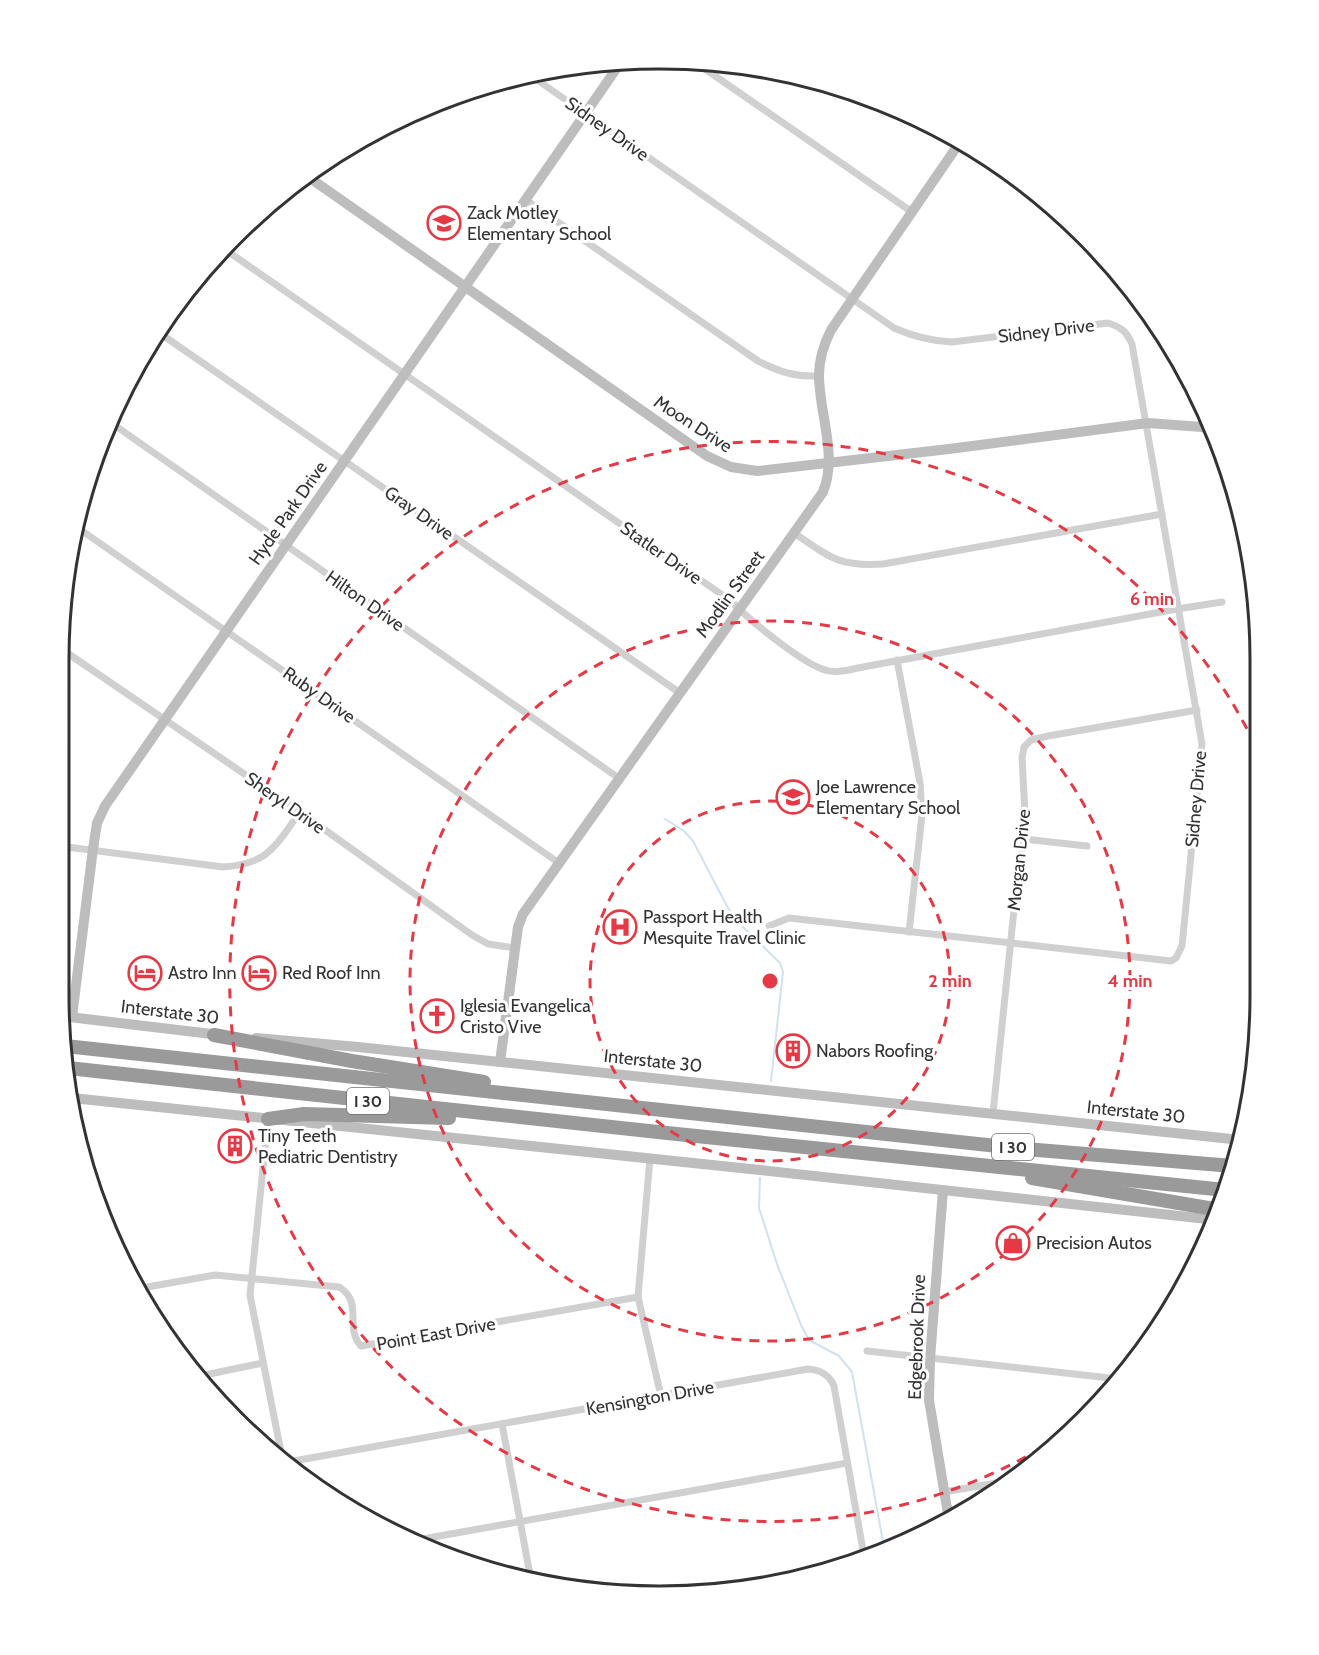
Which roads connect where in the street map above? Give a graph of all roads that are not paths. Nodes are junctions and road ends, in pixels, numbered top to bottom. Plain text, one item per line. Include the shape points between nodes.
1 (615, 71) edge
2 (708, 71) edge
3 (539, 81) edge
4 (586, 114) junction
5 (956, 148) edge
6 (314, 181) edge
7 (526, 200) junction
8 (912, 212) junction
9 (231, 254) edge
10 (465, 287) junction
11 (852, 298) junction
12 (165, 337) edge
13 (404, 374) junction
14 (819, 376) junction
15 (1148, 423) junction
16 (1201, 426) edge
17 (117, 427) edge
18 (344, 461) junction
19 (829, 463) junction
20 (1162, 514) junction
21 (83, 532) edge
22 (794, 533) junction
23 (285, 545) junction
24 (1222, 602) dead end
25 (739, 609) junction
26 (1178, 609) junction
27 (226, 631) junction
28 (69, 654) edge
29 (897, 660) junction
30 (680, 693) junction
31 (1197, 710) junction
32 (164, 720) junction
33 (620, 779) junction
34 (300, 812) junction
35 (1024, 840) junction
36 (1087, 846) dead end
37 (69, 847) edge
38 (93, 849) junction
39 (559, 863) junction
40 (769, 926) dead end
41 (909, 932) junction
42 (1011, 942) junction
43 (515, 948) junction
44 (69, 998) edge
45 (70, 1017) edge
46 (214, 1035) junction
47 (71, 1047) edge
48 (500, 1062) junction
49 (74, 1069) edge
50 (563, 1098) junction
51 (78, 1099) edge
52 (993, 1113) junction
53 (268, 1119) junction
54 (535, 1119) junction
55 (1232, 1139) edge
56 (650, 1158) junction
57 (951, 1162) junction
58 (1225, 1165) edge
59 (1217, 1189) edge
60 (943, 1190) junction
61 (1210, 1208) edge
62 (1206, 1219) edge
63 (252, 1278) junction
64 (146, 1287) edge
65 (638, 1297) junction
66 (867, 1352) dead end
67 (930, 1359) junction
68 (263, 1363) junction
69 (207, 1375) edge
70 (1108, 1379) edge
71 (661, 1396) junction
72 (502, 1424) junction
73 (280, 1447) edge
74 (296, 1461) edge
75 (847, 1463) junction
76 (991, 1484) edge
77 (944, 1492) junction
78 (947, 1511) edge
79 (521, 1521) junction
80 (427, 1538) edge
81 (863, 1550) edge
82 (530, 1571) edge

1 - 4 street, Hyde Park Drive
2 - 8 street
3 - 4 street, Sidney Drive
4 - 7 street, Hyde Park Drive
4 - 11 street, Sidney Drive
5 - 8 street, Modlin Street
6 - 10 street, Moon Drive
7 - 10 street, Hyde Park Drive
7 - 14 street via 758,361 798,376
8 - 11 street, Modlin Street
9 - 13 street, Statler Drive
10 - 13 street, Hyde Park Drive
10 - 19 street, Moon Drive via 722,464 757,471
11 - 14 street, Modlin Street via 825,341
11 - 15 street, Sidney Drive via 894,328 930,341 952,342 1108,323 1119,327 1132,344
12 - 18 street, Gray Drive
13 - 18 street, Hyde Park Drive
13 - 25 street, Statler Drive
14 - 19 street, Modlin Street
15 - 16 street, Moon Drive
15 - 19 street, Moon Drive
15 - 20 street, Sidney Drive
17 - 23 street, Hilton Drive
18 - 23 street, Hyde Park Drive
18 - 30 street, Gray Drive
19 - 22 street, Modlin Street via 823,492
20 - 22 street via 860,566 826,555
20 - 26 street, Sidney Drive
21 - 27 street, Ruby Drive
22 - 25 street, Modlin Street
23 - 27 street, Hyde Park Drive
23 - 33 street, Hilton Drive
24 - 26 street, Statler Drive
25 - 29 street, Statler Drive via 808,662 826,670 843,671
25 - 30 street, Modlin Street
26 - 29 street, Statler Drive
26 - 31 street, Sidney Drive
27 - 32 street, Hyde Park Drive
27 - 39 street, Ruby Drive
28 - 32 street, Sheryl Drive
29 - 41 street via 922,814
30 - 33 street, Modlin Street
31 - 35 street, Morgan Drive via 1031,740 1024,747 1022,758
31 - 42 street, Sidney Drive via 1202,744 1182,946 1176,958 1171,961
32 - 34 street, Sheryl Drive
32 - 38 street, Hyde Park Drive via 105,806 97,823
33 - 39 street, Modlin Street
34 - 38 street via 275,847 256,861 240,866
34 - 43 street, Sheryl Drive via 472,935 488,944
35 - 36 street
35 - 42 street, Morgan Drive
37 - 38 street
38 - 44 street, Hyde Park Drive
39 - 43 street, Modlin Street via 523,914
40 - 41 street via 789,918
41 - 42 street
42 - 52 street, Morgan Drive
43 - 48 street, Modlin Street
45 - 46 street, Interstate 30
46 - 48 street, Interstate 30
46 - 50 highway
47 - 50 highway, I 30
48 - 52 street, Interstate 30
49 - 54 highway, I 30
50 - 58 highway, I 30 via 1026,1149
51 - 53 street
52 - 55 street, Interstate 30
53 - 54 highway via 304,1114
53 - 56 street
53 - 63 street
54 - 57 highway, I 30
56 - 60 street
56 - 65 street
57 - 59 highway, I 30
57 - 61 highway
60 - 62 street
60 - 67 street, Edgebrook Drive
63 - 64 street, Point East Drive via 215,1275
63 - 65 street, Point East Drive via 339,1287 349,1293 356,1341 361,1347
63 - 68 street via 250,1296
65 - 71 street
66 - 67 street
67 - 70 street
67 - 77 street, Edgebrook Drive via 929,1400
68 - 69 street
68 - 73 street
71 - 72 street, Kensington Drive
71 - 75 street, Kensington Drive via 818,1370 833,1382
72 - 74 street, Kensington Drive
72 - 79 street
75 - 79 street
75 - 81 street, Kensington Drive
76 - 77 street
77 - 78 street, Edgebrook Drive
79 - 80 street
79 - 82 street

